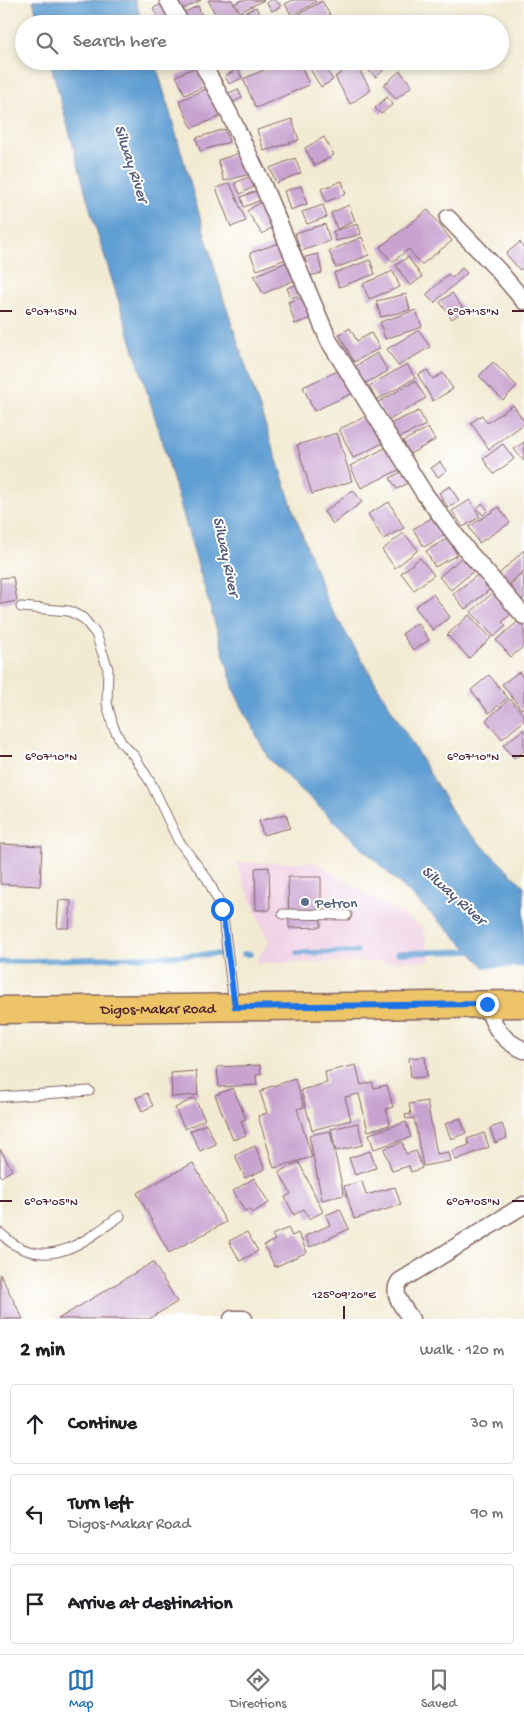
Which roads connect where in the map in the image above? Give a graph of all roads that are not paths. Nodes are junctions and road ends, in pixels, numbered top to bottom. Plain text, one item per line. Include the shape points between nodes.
1 (168, 0) edge
2 (176, 15) edge
3 (206, 70) edge
4 (448, 218) dead end
5 (524, 301) edge
6 (21, 607) dead end
7 (524, 616) edge
8 (283, 914) dead end
9 (347, 915) dead end
10 (504, 1004) edge
11 (235, 1007) junction
12 (0, 1010) edge
13 (524, 1050) edge
14 (89, 1091) dead end
15 (0, 1097) edge
16 (524, 1205) edge
17 (120, 1216) dead end
18 (0, 1233) edge
19 (232, 1319) edge
20 (244, 1319) edge
21 (411, 1319) edge

1 - 2 street
3 - 7 street via 262,183 329,341 424,493 466,549
4 - 5 street
6 - 11 lane via 69,611 84,618 96,634 108,669 106,703 113,726 121,742 140,764 178,840 208,880 222,909
8 - 9 lane
10 - 11 main road, Digos-Makar Road
10 - 13 street via 492,1020 508,1041
11 - 12 main road, Digos-Makar Road
14 - 15 lane
16 - 21 street via 400,1280 396,1288 398,1297
17 - 18 lane via 86,1240 67,1250 49,1254 15,1246
19 - 20 street

